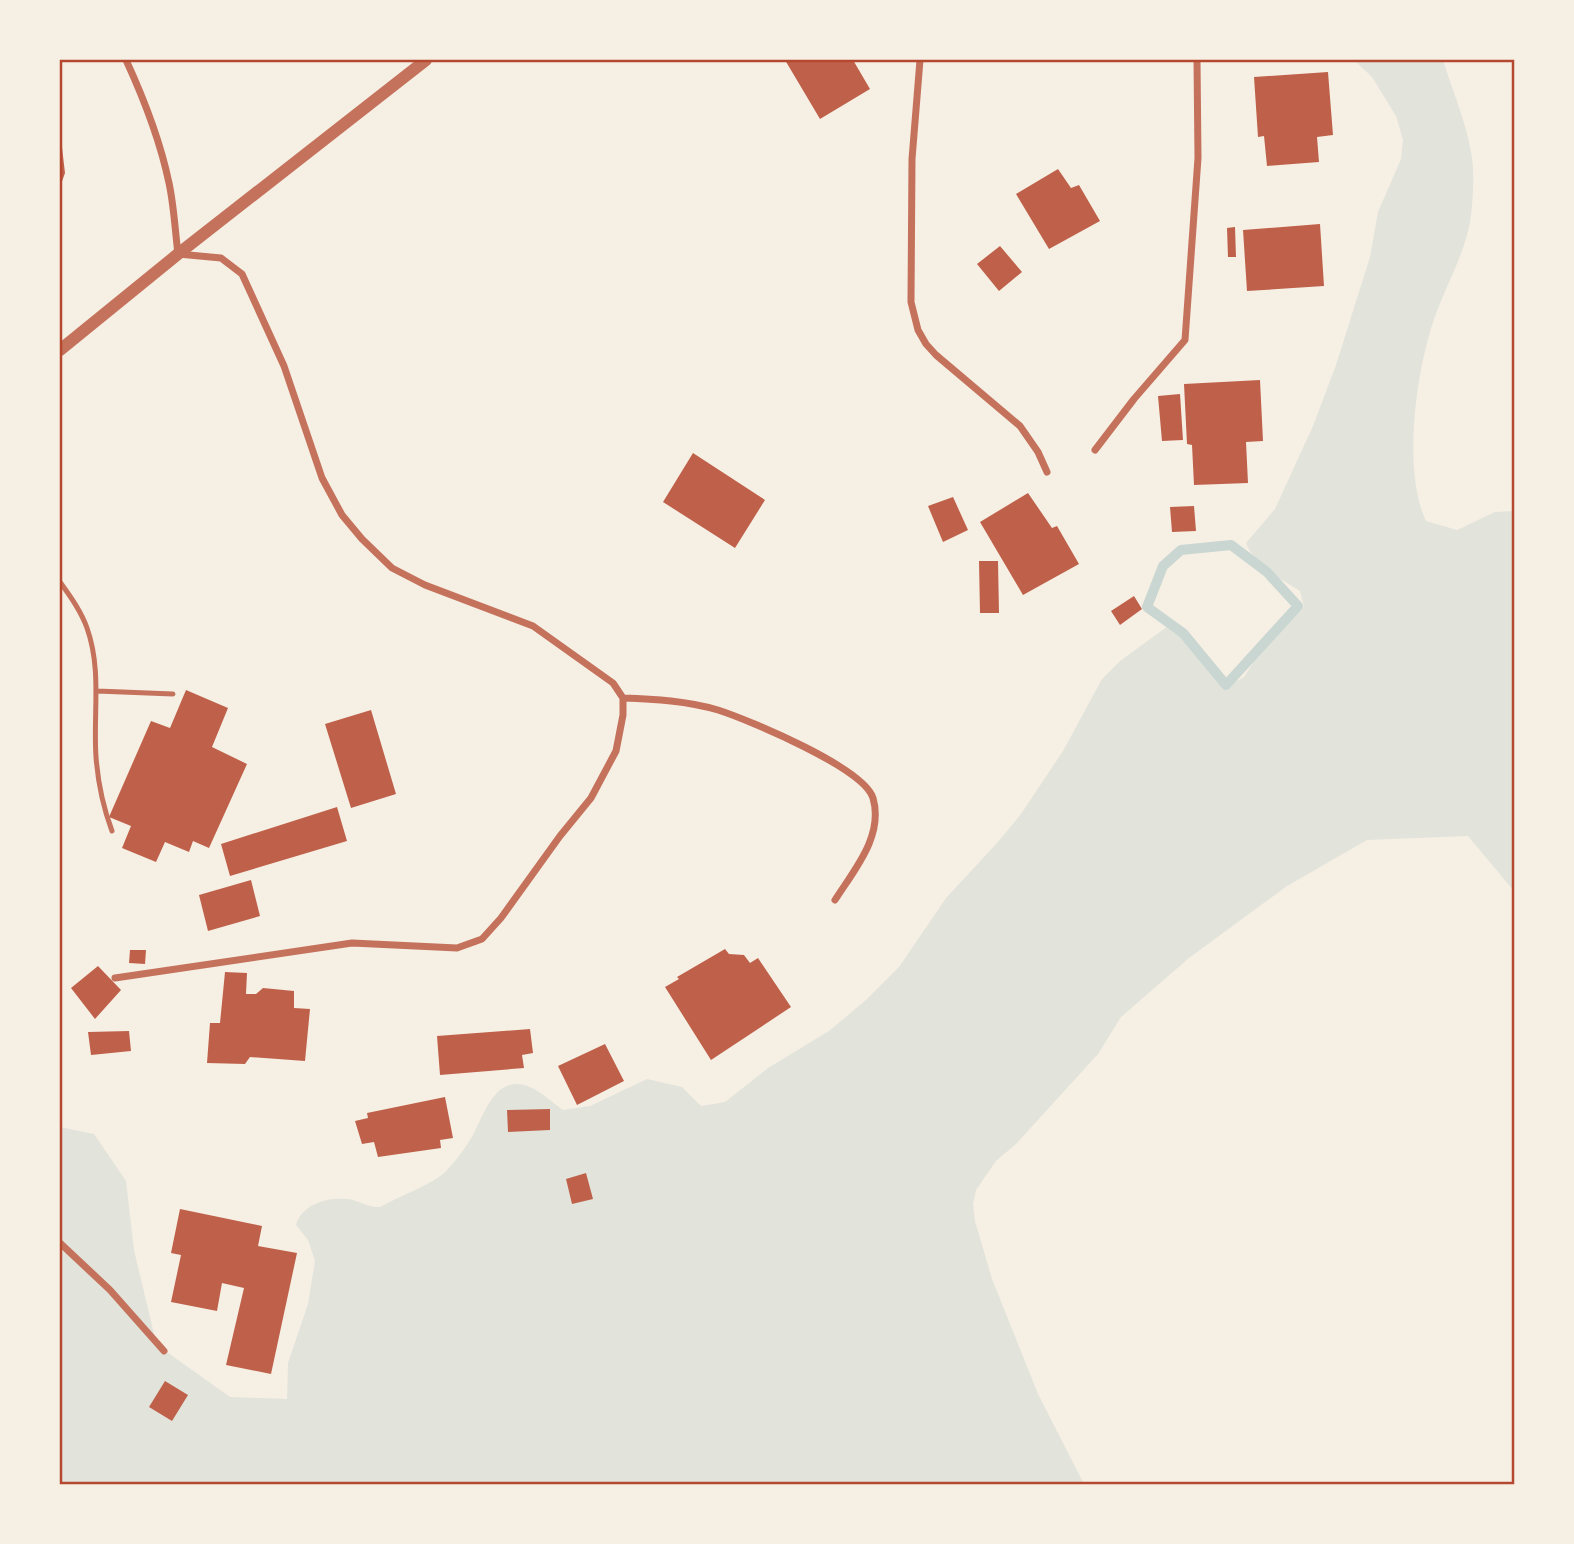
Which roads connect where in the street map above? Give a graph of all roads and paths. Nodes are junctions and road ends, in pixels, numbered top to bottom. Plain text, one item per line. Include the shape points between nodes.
1 (126, 60) edge
2 (426, 60) edge
3 (920, 60) edge
4 (1197, 60) edge
5 (178, 254) junction
6 (60, 350) edge
7 (1095, 450) dead end
8 (1047, 472) dead end
9 (60, 582) edge
10 (97, 691) junction
11 (173, 694) dead end
12 (623, 698) junction
13 (111, 831) dead end
14 (835, 900) dead end
15 (116, 978) dead end
16 (60, 1243) edge
17 (164, 1350) dead end

1 - 5 street via 162,154
2 - 5 street
3 - 8 street via 912,172 911,302 918,330 936,355 1020,426
4 - 7 street via 1198,158 1185,340
5 - 6 street
5 - 12 street via 221,258 242,274 284,366 322,478 362,539 392,568 425,585 533,626 613,683
9 - 10 lane via 87,626
10 - 11 lane
10 - 13 lane via 96,755 101,799
12 - 14 street via 718,710 798,743 864,783 875,808 873,831
12 - 15 street via 616,751 592,798 482,939 457,948 352,943
16 - 17 street

